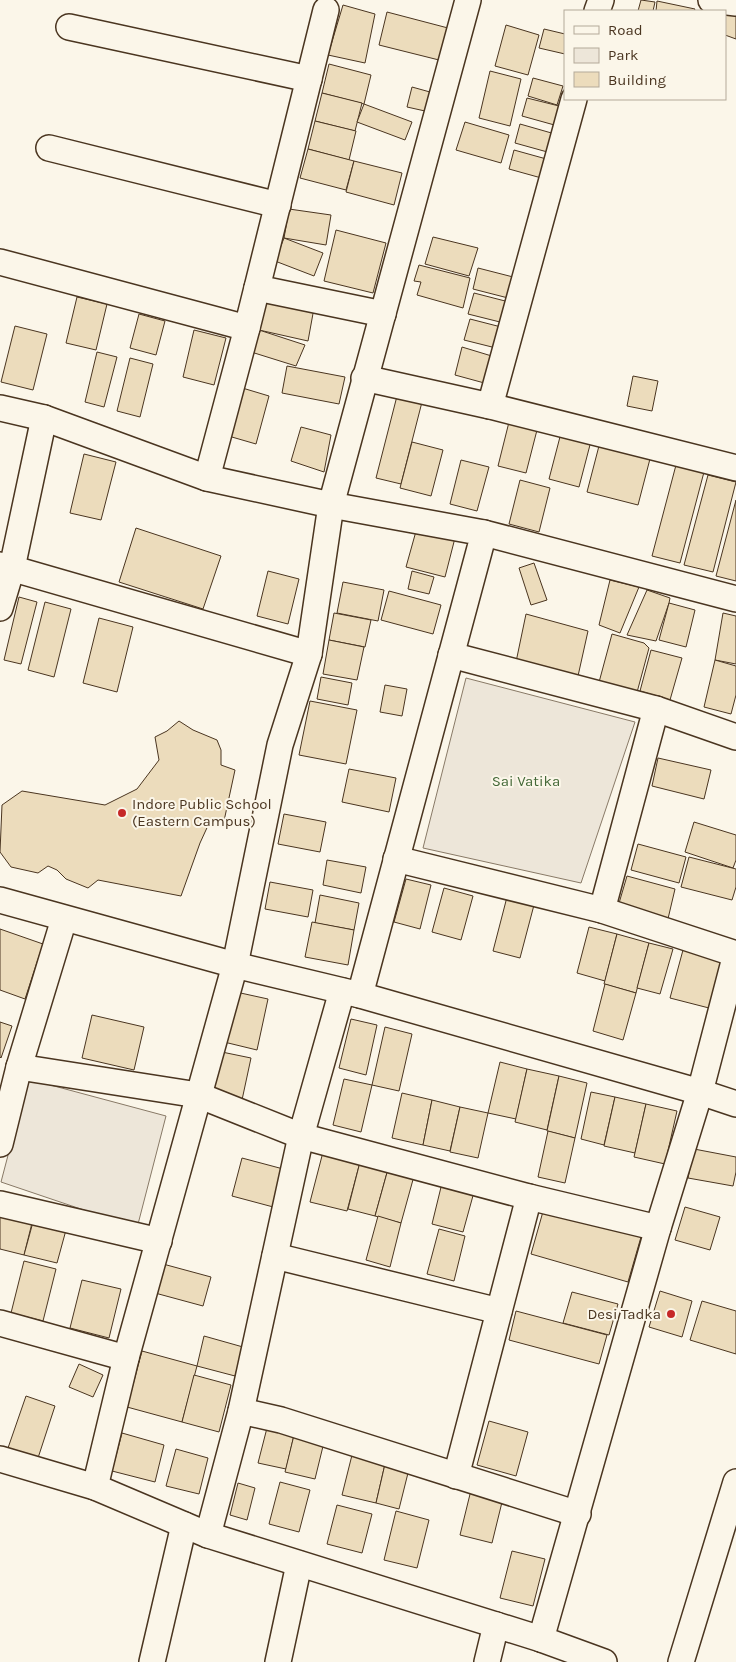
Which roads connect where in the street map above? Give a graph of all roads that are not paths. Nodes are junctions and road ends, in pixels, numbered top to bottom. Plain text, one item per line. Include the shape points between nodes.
1 (468, 0) edge
2 (711, 0) edge
3 (736, 3) edge
4 (326, 10) dead end
5 (69, 27) dead end
6 (309, 79) junction
7 (574, 100) edge
8 (49, 148) dead end
9 (278, 205) junction
10 (0, 262) edge
11 (257, 288) junction
12 (383, 314) junction
13 (247, 328) junction
14 (364, 378) junction
15 (490, 406) junction
16 (0, 408) edge
17 (44, 418) junction
18 (736, 468) edge
19 (207, 478) junction
20 (330, 505) junction
21 (484, 533) junction
22 (6, 566) edge
23 (736, 599) edge
24 (0, 608) edge
25 (309, 654) junction
26 (451, 656) junction
27 (656, 709) junction
28 (736, 737) edge
29 (396, 859) junction
30 (0, 900) edge
31 (602, 910) junction
32 (64, 919) junction
33 (736, 954) edge
34 (235, 965) junction
35 (351, 993) junction
36 (20, 1066) junction
37 (700, 1092) junction
38 (198, 1095) junction
39 (736, 1104) edge
40 (301, 1136) junction
41 (0, 1144) edge
42 (529, 1197) junction
43 (0, 1204) edge
44 (658, 1228) junction
45 (159, 1241) junction
46 (275, 1256) junction
47 (499, 1311) junction
48 (0, 1323) edge
49 (126, 1358) junction
50 (241, 1411) junction
51 (0, 1459) edge
52 (456, 1476) junction
53 (736, 1482) edge
54 (95, 1487) junction
55 (578, 1514) junction
56 (184, 1525) junction
57 (208, 1535) junction
58 (299, 1564) junction
59 (496, 1625) junction
60 (542, 1639) junction
61 (152, 1662) edge
62 (278, 1662) edge
63 (487, 1662) edge
64 (604, 1662) edge
65 (681, 1662) edge

1 - 12 street
2 - 3 street
4 - 6 street
5 - 6 street
6 - 9 street
7 - 15 street
8 - 9 street
9 - 11 street
10 - 13 street
11 - 12 street
11 - 13 street
12 - 14 street
13 - 19 street
14 - 15 street
14 - 20 street
15 - 18 street
16 - 17 street
17 - 19 street
17 - 22 street
19 - 20 street
20 - 21 street
20 - 25 street
21 - 23 street
21 - 26 street
22 - 24 street
22 - 25 street
25 - 34 street via 280,744
26 - 27 street
26 - 29 street
27 - 28 street
27 - 31 street
29 - 31 street
29 - 35 street
30 - 32 street
31 - 33 street
32 - 34 street
32 - 36 street
33 - 37 street
34 - 35 street
34 - 38 street
35 - 37 street
35 - 40 street
36 - 38 street
36 - 41 street
37 - 39 street
37 - 44 street
38 - 40 street
38 - 45 street
40 - 42 street
40 - 46 street
42 - 44 street
42 - 47 street
43 - 45 street
44 - 55 street
45 - 49 street
46 - 47 street
46 - 50 street
47 - 52 street
48 - 49 street
49 - 54 street
50 - 52 street via 280,1420
50 - 57 street
51 - 54 street
52 - 55 street
53 - 65 street
54 - 56 street
55 - 60 street
56 - 57 street
56 - 61 street
57 - 58 street
58 - 59 street
58 - 62 street
59 - 60 street
59 - 63 street
60 - 64 street

